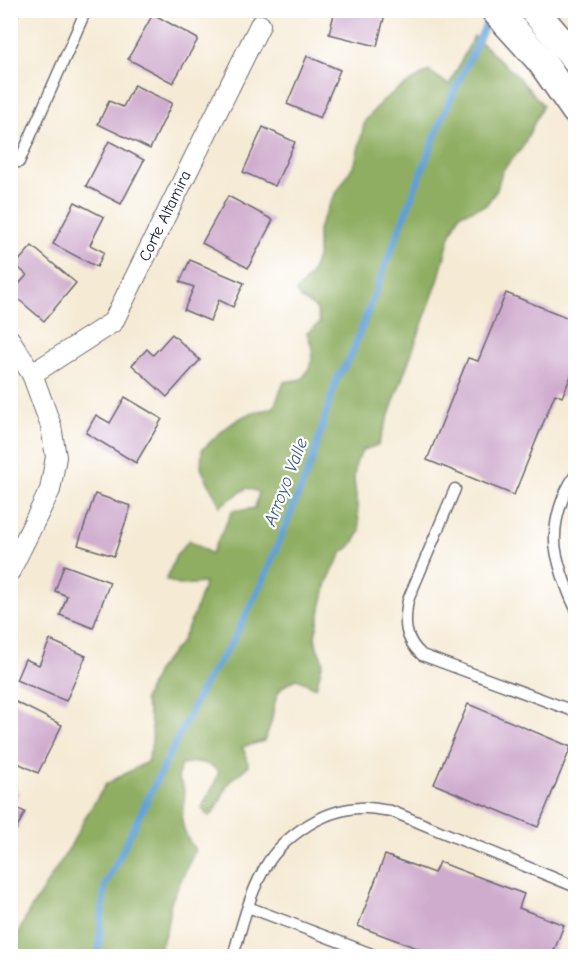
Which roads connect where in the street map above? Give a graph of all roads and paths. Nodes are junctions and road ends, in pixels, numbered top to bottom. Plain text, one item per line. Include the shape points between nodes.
1 (14, 10) edge
2 (86, 10) edge
3 (495, 10) edge
4 (534, 10) edge
5 (10, 19) edge
6 (260, 25) dead end
7 (576, 60) edge
8 (576, 111) edge
9 (10, 158) edge
10 (10, 340) edge
11 (32, 374) junction
12 (576, 474) edge
13 (455, 489) dead end
14 (10, 571) edge
15 (571, 588) edge
16 (576, 609) edge
17 (576, 712) edge
18 (576, 886) edge
19 (248, 907) junction
20 (232, 957) edge
21 (377, 957) edge

1 - 5 lane
2 - 9 lane via 19,162
3 - 8 main road via 541,61
4 - 7 main road
6 - 11 street, Corte Altamira via 113,322
10 - 11 street
11 - 14 street via 51,426 56,457 50,490
12 - 15 lane via 559,513 555,542
13 - 17 lane via 408,600 406,632 413,647 422,654
15 - 16 lane
18 - 19 lane via 391,811 359,808 332,813 305,827 278,851 262,872
19 - 20 lane
19 - 21 lane

